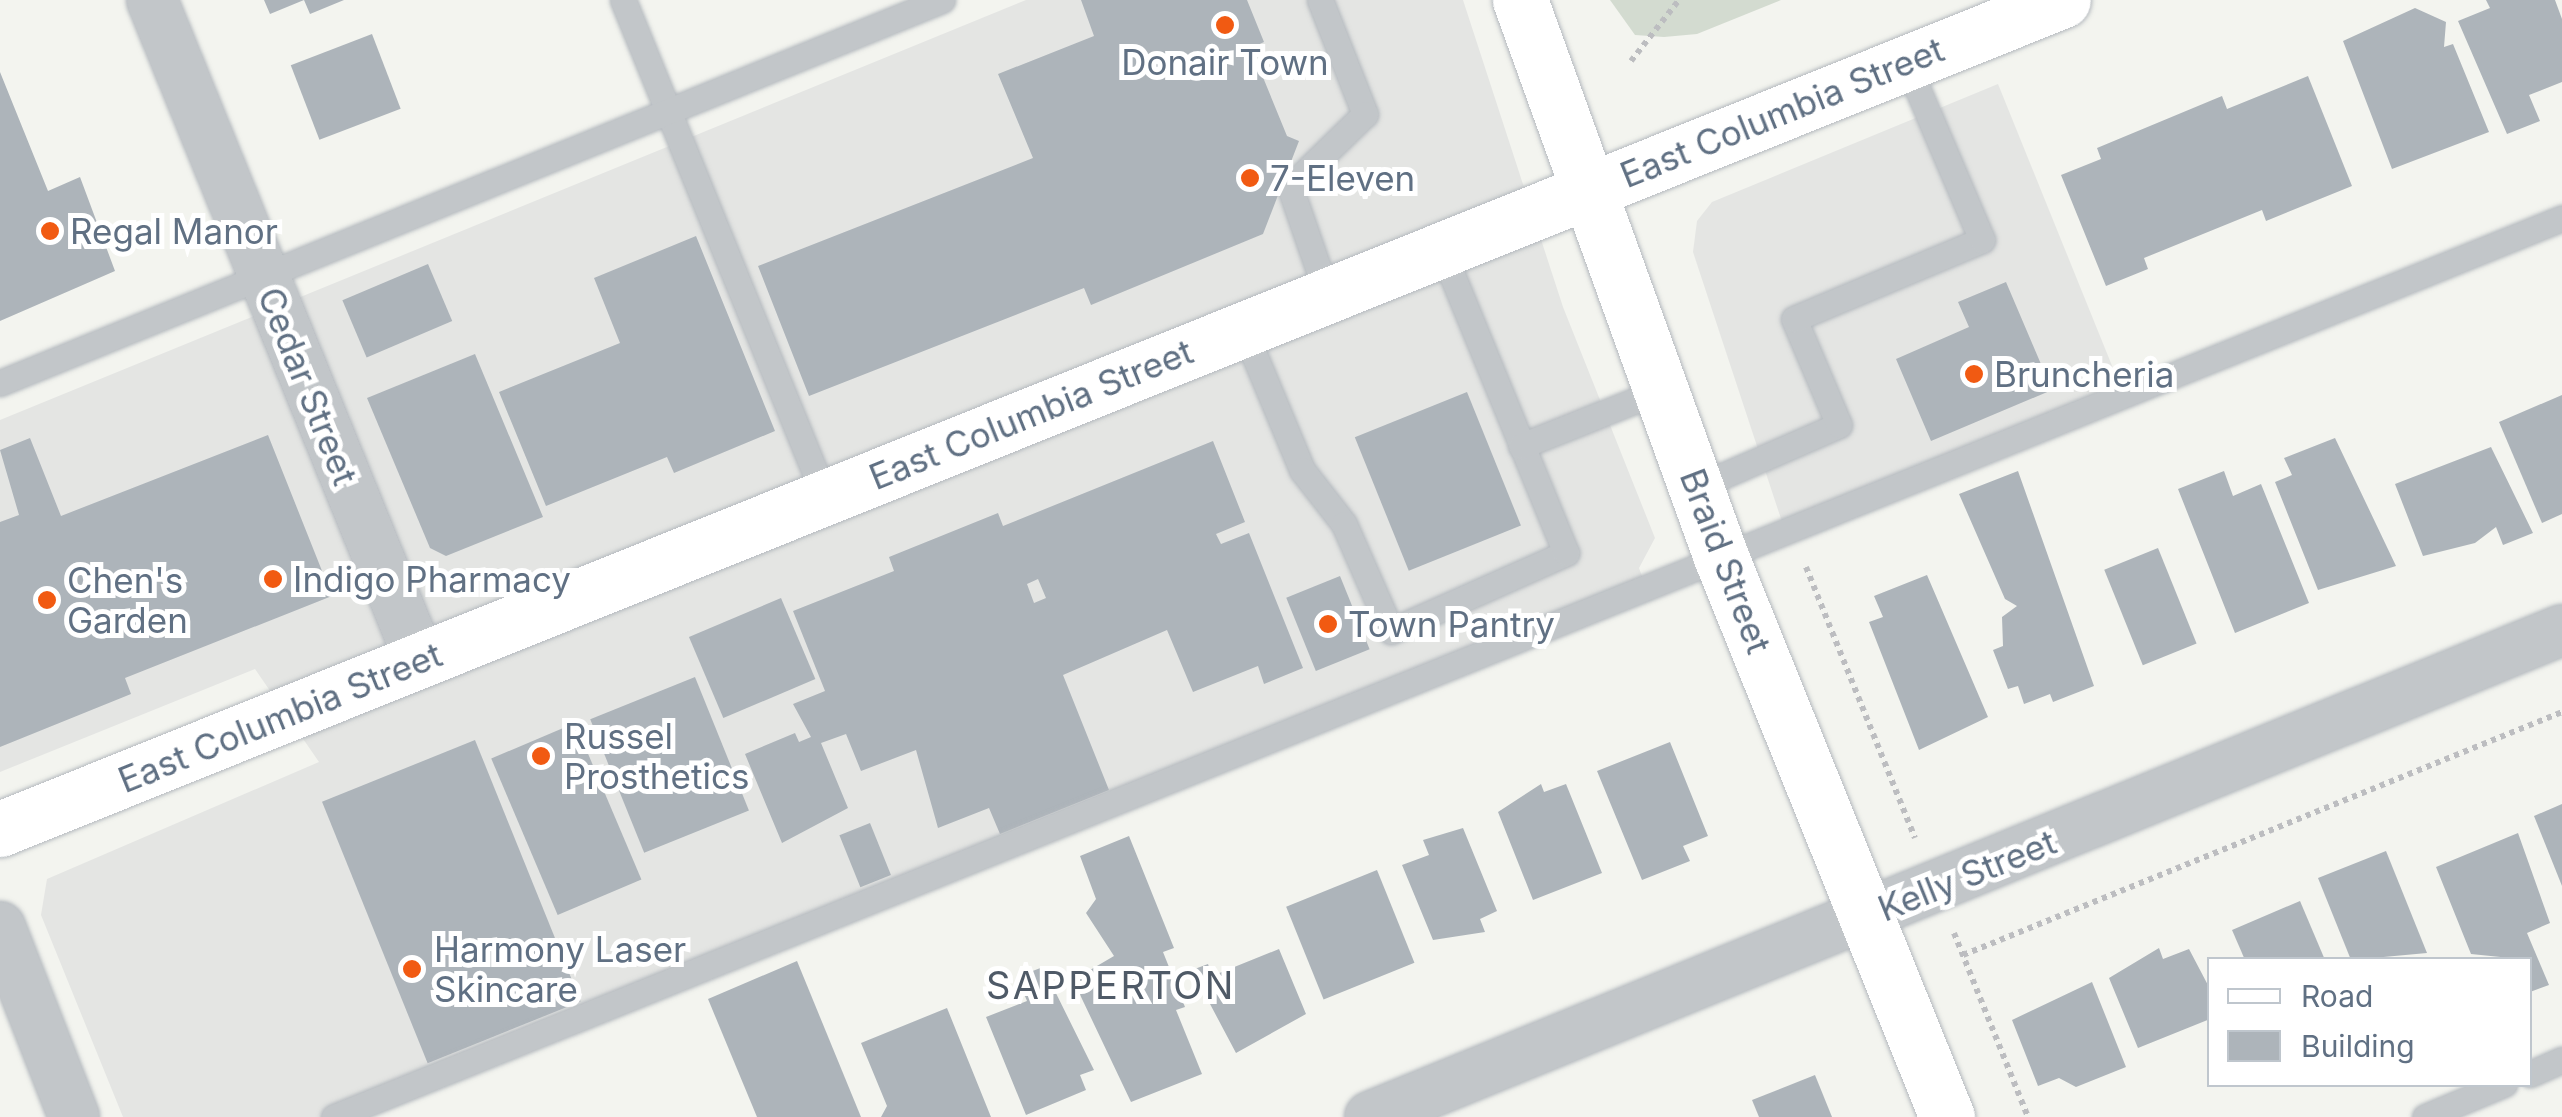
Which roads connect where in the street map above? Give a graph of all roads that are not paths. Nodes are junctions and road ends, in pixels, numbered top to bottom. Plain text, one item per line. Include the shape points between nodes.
1 (152, 0) edge
2 (622, 0) edge
3 (942, 0) edge
4 (1320, 0) edge
5 (1520, 0) edge
6 (2062, 0) edge
7 (1906, 62) junction
8 (668, 111) junction
9 (1587, 190) junction
10 (2562, 218) edge
11 (1440, 248) junction
12 (264, 277) junction
13 (1327, 294) junction
14 (1243, 328) junction
15 (0, 382) edge
16 (1662, 390) junction
17 (1521, 446) junction
18 (1697, 486) junction
19 (825, 496) junction
20 (1721, 557) junction
21 (2562, 630) edge
22 (420, 660) junction
23 (0, 829) edge
24 (1866, 916) junction
25 (0, 927) edge
26 (2562, 1060) edge
27 (2532, 1073) edge
28 (2497, 1087) edge
29 (74, 1117) edge
30 (334, 1117) edge
31 (1370, 1117) edge
32 (1947, 1117) edge
33 (2424, 1117) edge

1 - 12 street, Cedar Street
2 - 8 lane
3 - 8 lane
4 - 13 lane via 1364,114 1290,187
5 - 9 street, Braid Street
6 - 7 street, East Columbia Street
7 - 9 street, East Columbia Street
7 - 18 lane via 1982,240 1794,319 1839,424
8 - 12 lane
8 - 19 lane
9 - 11 street, East Columbia Street
9 - 16 street, Braid Street
10 - 20 lane
11 - 13 street, East Columbia Street
11 - 17 lane
12 - 15 lane
12 - 22 street, Cedar Street
13 - 14 street, East Columbia Street
14 - 17 lane via 1302,470 1344,524 1391,631 1566,554
14 - 19 street, East Columbia Street
16 - 17 lane
16 - 18 street, Braid Street
18 - 20 street, Braid Street
19 - 22 street, East Columbia Street
20 - 24 street, Braid Street
20 - 30 lane
21 - 24 street, Kelly Street
22 - 23 street, East Columbia Street
24 - 31 street, Kelly Street
24 - 32 street, Braid Street
25 - 29 street
26 - 27 lane
28 - 33 lane

